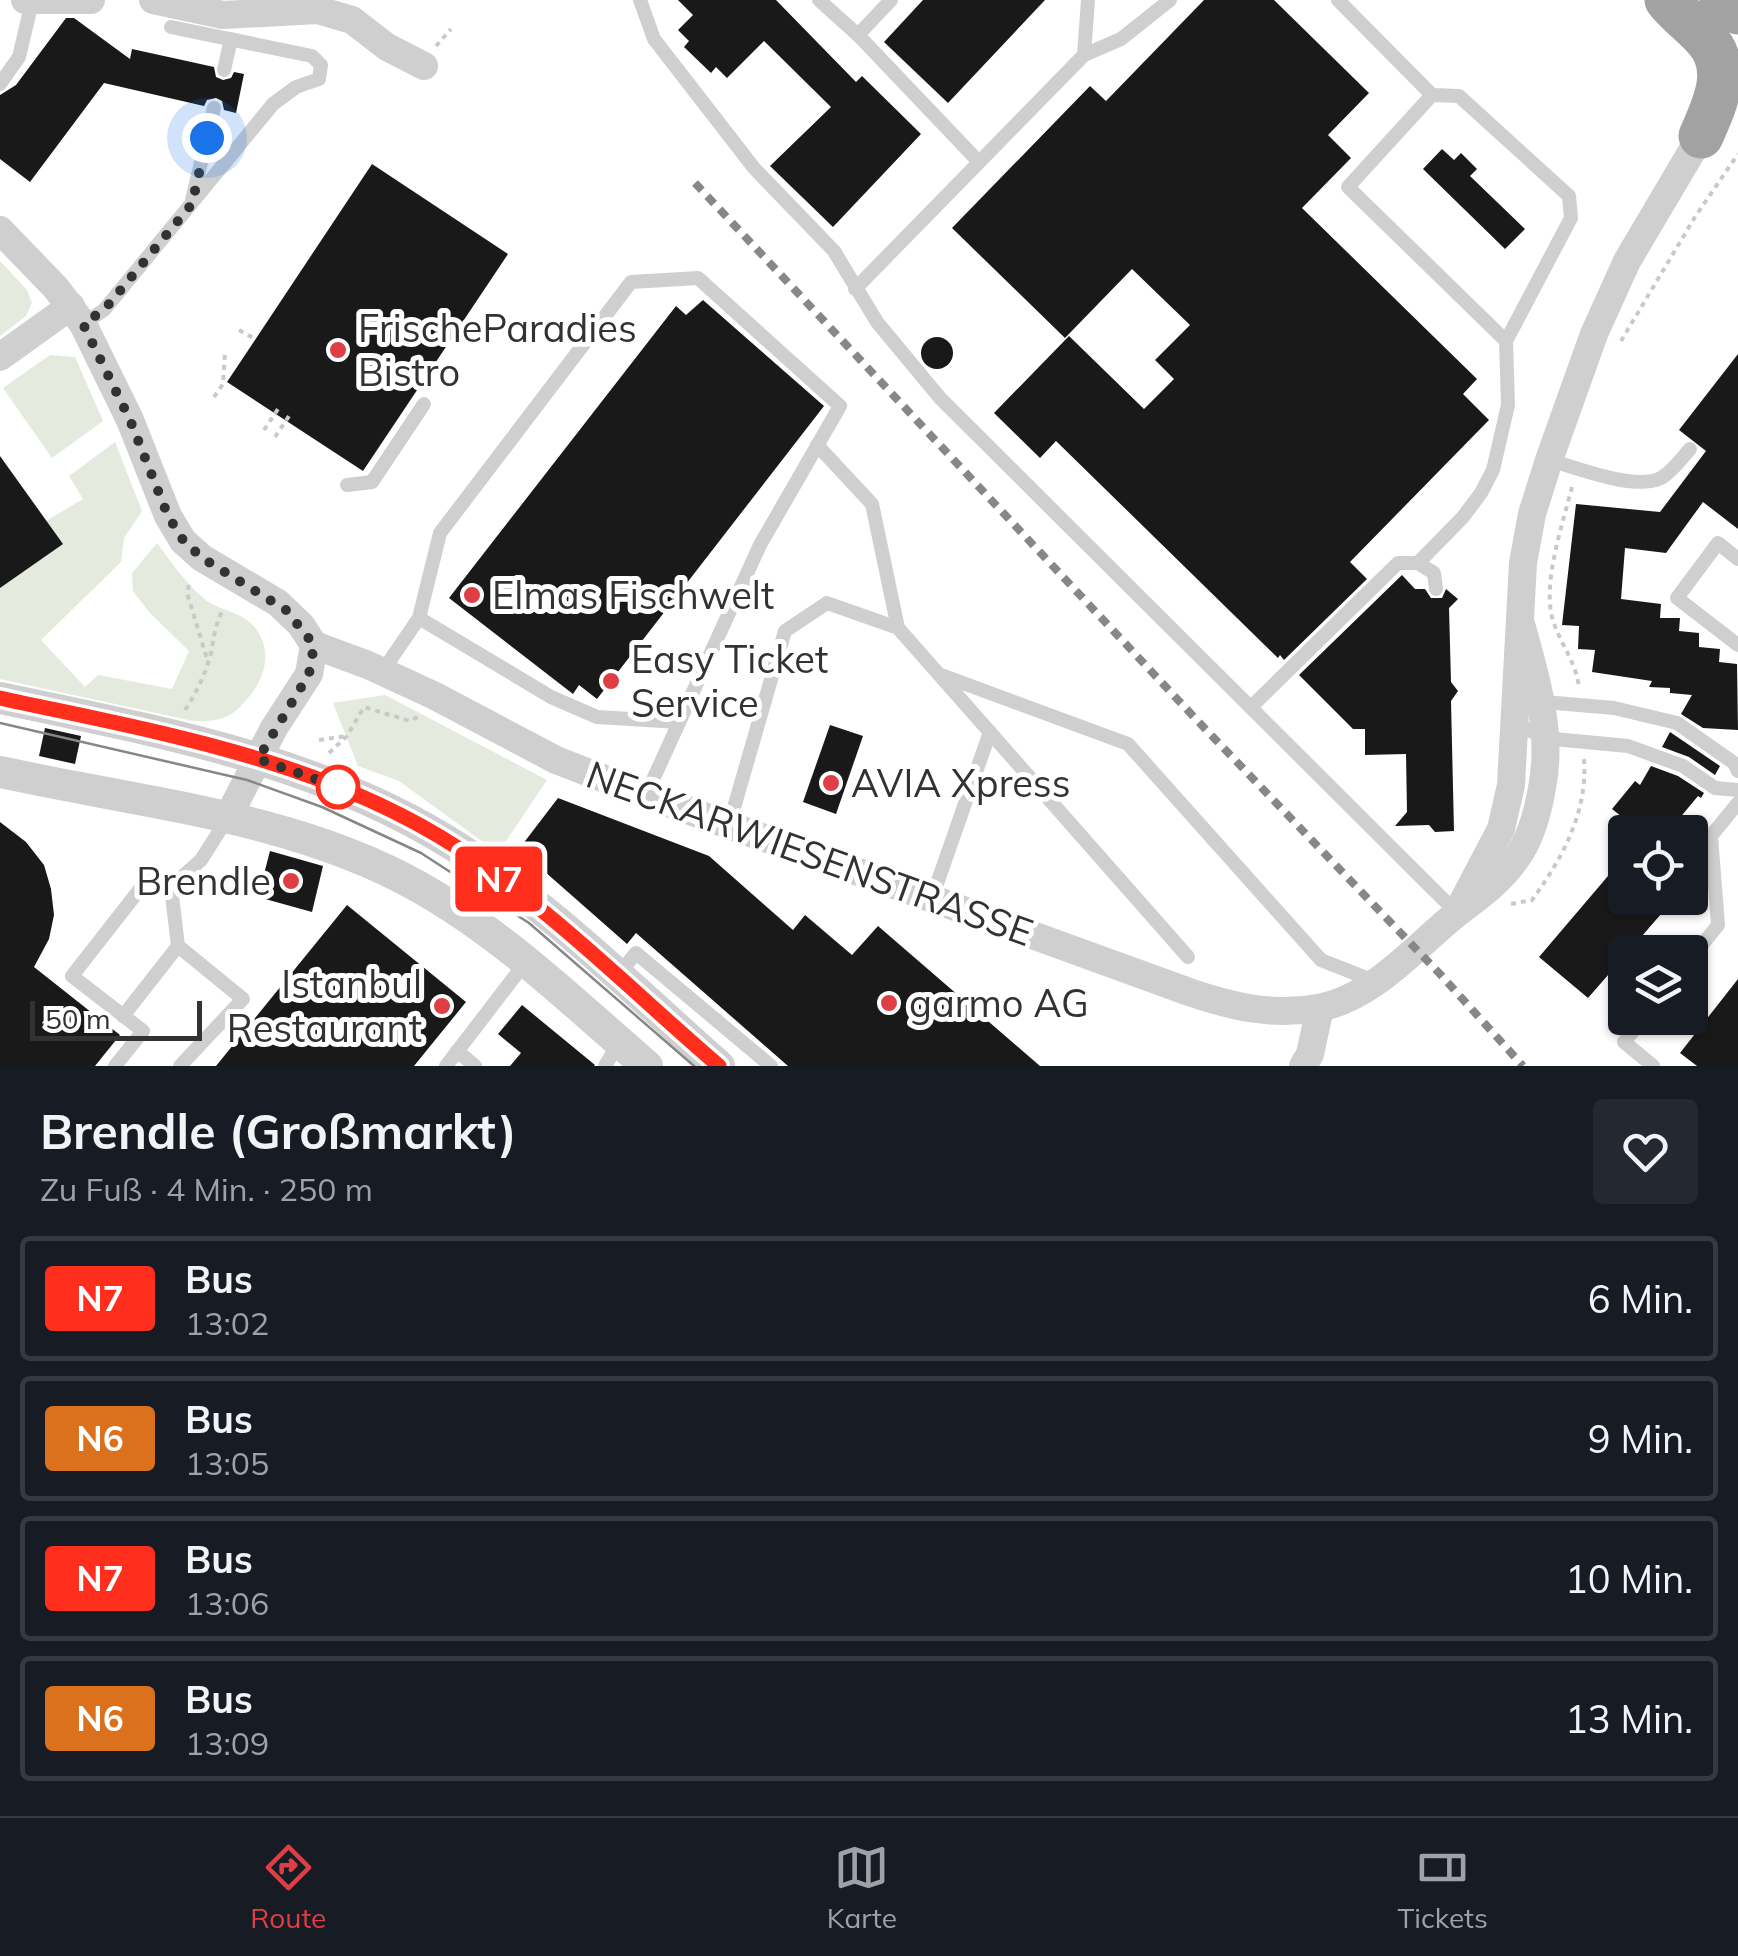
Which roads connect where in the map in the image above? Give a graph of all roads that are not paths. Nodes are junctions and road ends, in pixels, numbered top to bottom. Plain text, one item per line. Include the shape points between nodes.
1 (92, 0) edge
2 (153, 0) edge
3 (640, 0) edge
4 (819, 0) edge
5 (892, 0) edge
6 (1088, 0) edge
7 (1170, 0) edge
8 (1338, 0) edge
9 (1667, 0) edge
10 (1676, 0) edge
11 (1722, 0) edge
12 (29, 1) edge
13 (1738, 12) edge
14 (171, 26) dead end
15 (858, 36) junction
16 (232, 38) junction
17 (1738, 47) edge
18 (1084, 55) junction
19 (424, 66) dead end
20 (224, 70) dead end
21 (0, 84) edge
22 (1432, 95) junction
23 (214, 108) dead end
24 (1738, 108) edge
25 (1719, 145) edge
26 (979, 162) junction
27 (192, 204) junction
28 (0, 230) edge
29 (855, 289) junction
30 (77, 315) junction
31 (1506, 341) junction
32 (0, 356) edge
33 (424, 404) dead end
34 (817, 445) junction
35 (1690, 449) dead end
36 (1549, 460) junction
37 (348, 486) dead end
38 (1738, 559) edge
39 (1418, 562) junction
40 (1436, 589) dead end
41 (419, 618) junction
42 (1521, 624) junction
43 (898, 628) junction
44 (314, 645) junction
45 (1738, 645) edge
46 (382, 672) junction
47 (939, 674) junction
48 (0, 698) edge
49 (1544, 702) junction
50 (1251, 707) junction
51 (1512, 720) junction
52 (679, 722) junction
53 (990, 732) junction
54 (1543, 738) junction
55 (258, 759) junction
56 (1738, 771) edge
57 (0, 772) edge
58 (1738, 790) edge
59 (646, 795) junction
60 (1738, 802) edge
61 (227, 819) junction
62 (729, 825) junction
63 (151, 875) dead end
64 (932, 898) junction
65 (1457, 913) junction
66 (1708, 938) edge
67 (178, 946) junction
68 (1188, 957) dead end
69 (526, 962) junction
70 (616, 976) junction
71 (1375, 981) junction
72 (1320, 1008) junction
73 (123, 1016) junction
74 (1630, 1035) edge
75 (457, 1052) junction
76 (612, 1054) edge
77 (115, 1066) edge
78 (180, 1066) edge
79 (446, 1066) edge
80 (476, 1066) edge
81 (647, 1066) edge
82 (720, 1066) edge
83 (771, 1066) edge
84 (1302, 1066) edge
85 (1653, 1066) edge

1 - 12 street
2 - 19 street via 223,15 318,10 352,20
3 - 29 lane via 654,39 754,168 834,251
4 - 15 lane
5 - 15 lane
6 - 18 lane
7 - 18 lane via 1121,39
8 - 22 lane
9 - 25 highway via 1708,41 1720,70
10 - 17 highway
11 - 13 highway
12 - 21 lane via 19,58
14 - 16 lane
15 - 26 lane
16 - 20 lane
16 - 27 lane via 312,56 321,65 319,78 273,104
18 - 26 lane
22 - 31 lane via 1459,96 1569,196 1571,218
22 - 31 lane via 1348,187
23 - 27 lane
24 - 25 highway
25 - 36 street via 1627,261
26 - 29 lane
27 - 30 lane via 104,310
28 - 30 street
29 - 50 lane via 940,398
30 - 32 street
30 - 44 street via 183,540 286,610
31 - 39 lane via 1508,405 1492,470 1463,517
33 - 37 lane via 372,482
34 - 41 lane via 840,406 698,278 631,282 440,533
34 - 43 lane via 872,504
34 - 52 lane via 760,545
35 - 36 lane via 1664,477 1646,482
36 - 42 street via 1523,563
38 - 45 lane via 1718,543 1677,598
39 - 40 lane via 1434,573
39 - 50 lane via 1398,562
41 - 46 lane
41 - 52 lane via 550,697 597,717
42 - 49 street
42 - 51 street
43 - 47 lane
43 - 62 lane via 827,604 785,631
44 - 46 street, NECKARWIESENSTRASSE
44 - 55 street via 309,674
46 - 59 street, NECKARWIESENSTRASSE via 556,760
47 - 53 lane
47 - 71 lane via 1128,744 1321,960
48 - 55 street
49 - 51 lane
49 - 54 street
49 - 56 lane via 1677,722
50 - 65 lane
51 - 54 lane
51 - 65 street via 1511,785 1501,830
52 - 59 lane
53 - 64 lane
53 - 68 lane
54 - 58 lane via 1628,746 1683,766 1715,788
54 - 65 street via 1543,785 1520,856 1492,889
55 - 61 street
55 - 70 street via 383,807 459,849
57 - 61 street
59 - 62 street, NECKARWIESENSTRASSE
60 - 66 lane via 1711,836 1718,926
61 - 67 lane via 201,860 170,887
61 - 69 street via 368,862 418,886
62 - 64 street, NECKARWIESENSTRASSE via 837,874
63 - 73 lane via 72,976
64 - 72 street, NECKARWIESENSTRASSE via 1238,1008
65 - 71 street
67 - 73 lane
67 - 78 lane via 244,999
69 - 75 lane
69 - 76 street
70 - 82 street
70 - 83 lane via 636,953
71 - 72 street
72 - 84 street
73 - 77 lane via 142,1032
74 - 85 lane via 1624,1042
75 - 79 lane
75 - 80 lane
76 - 81 street

